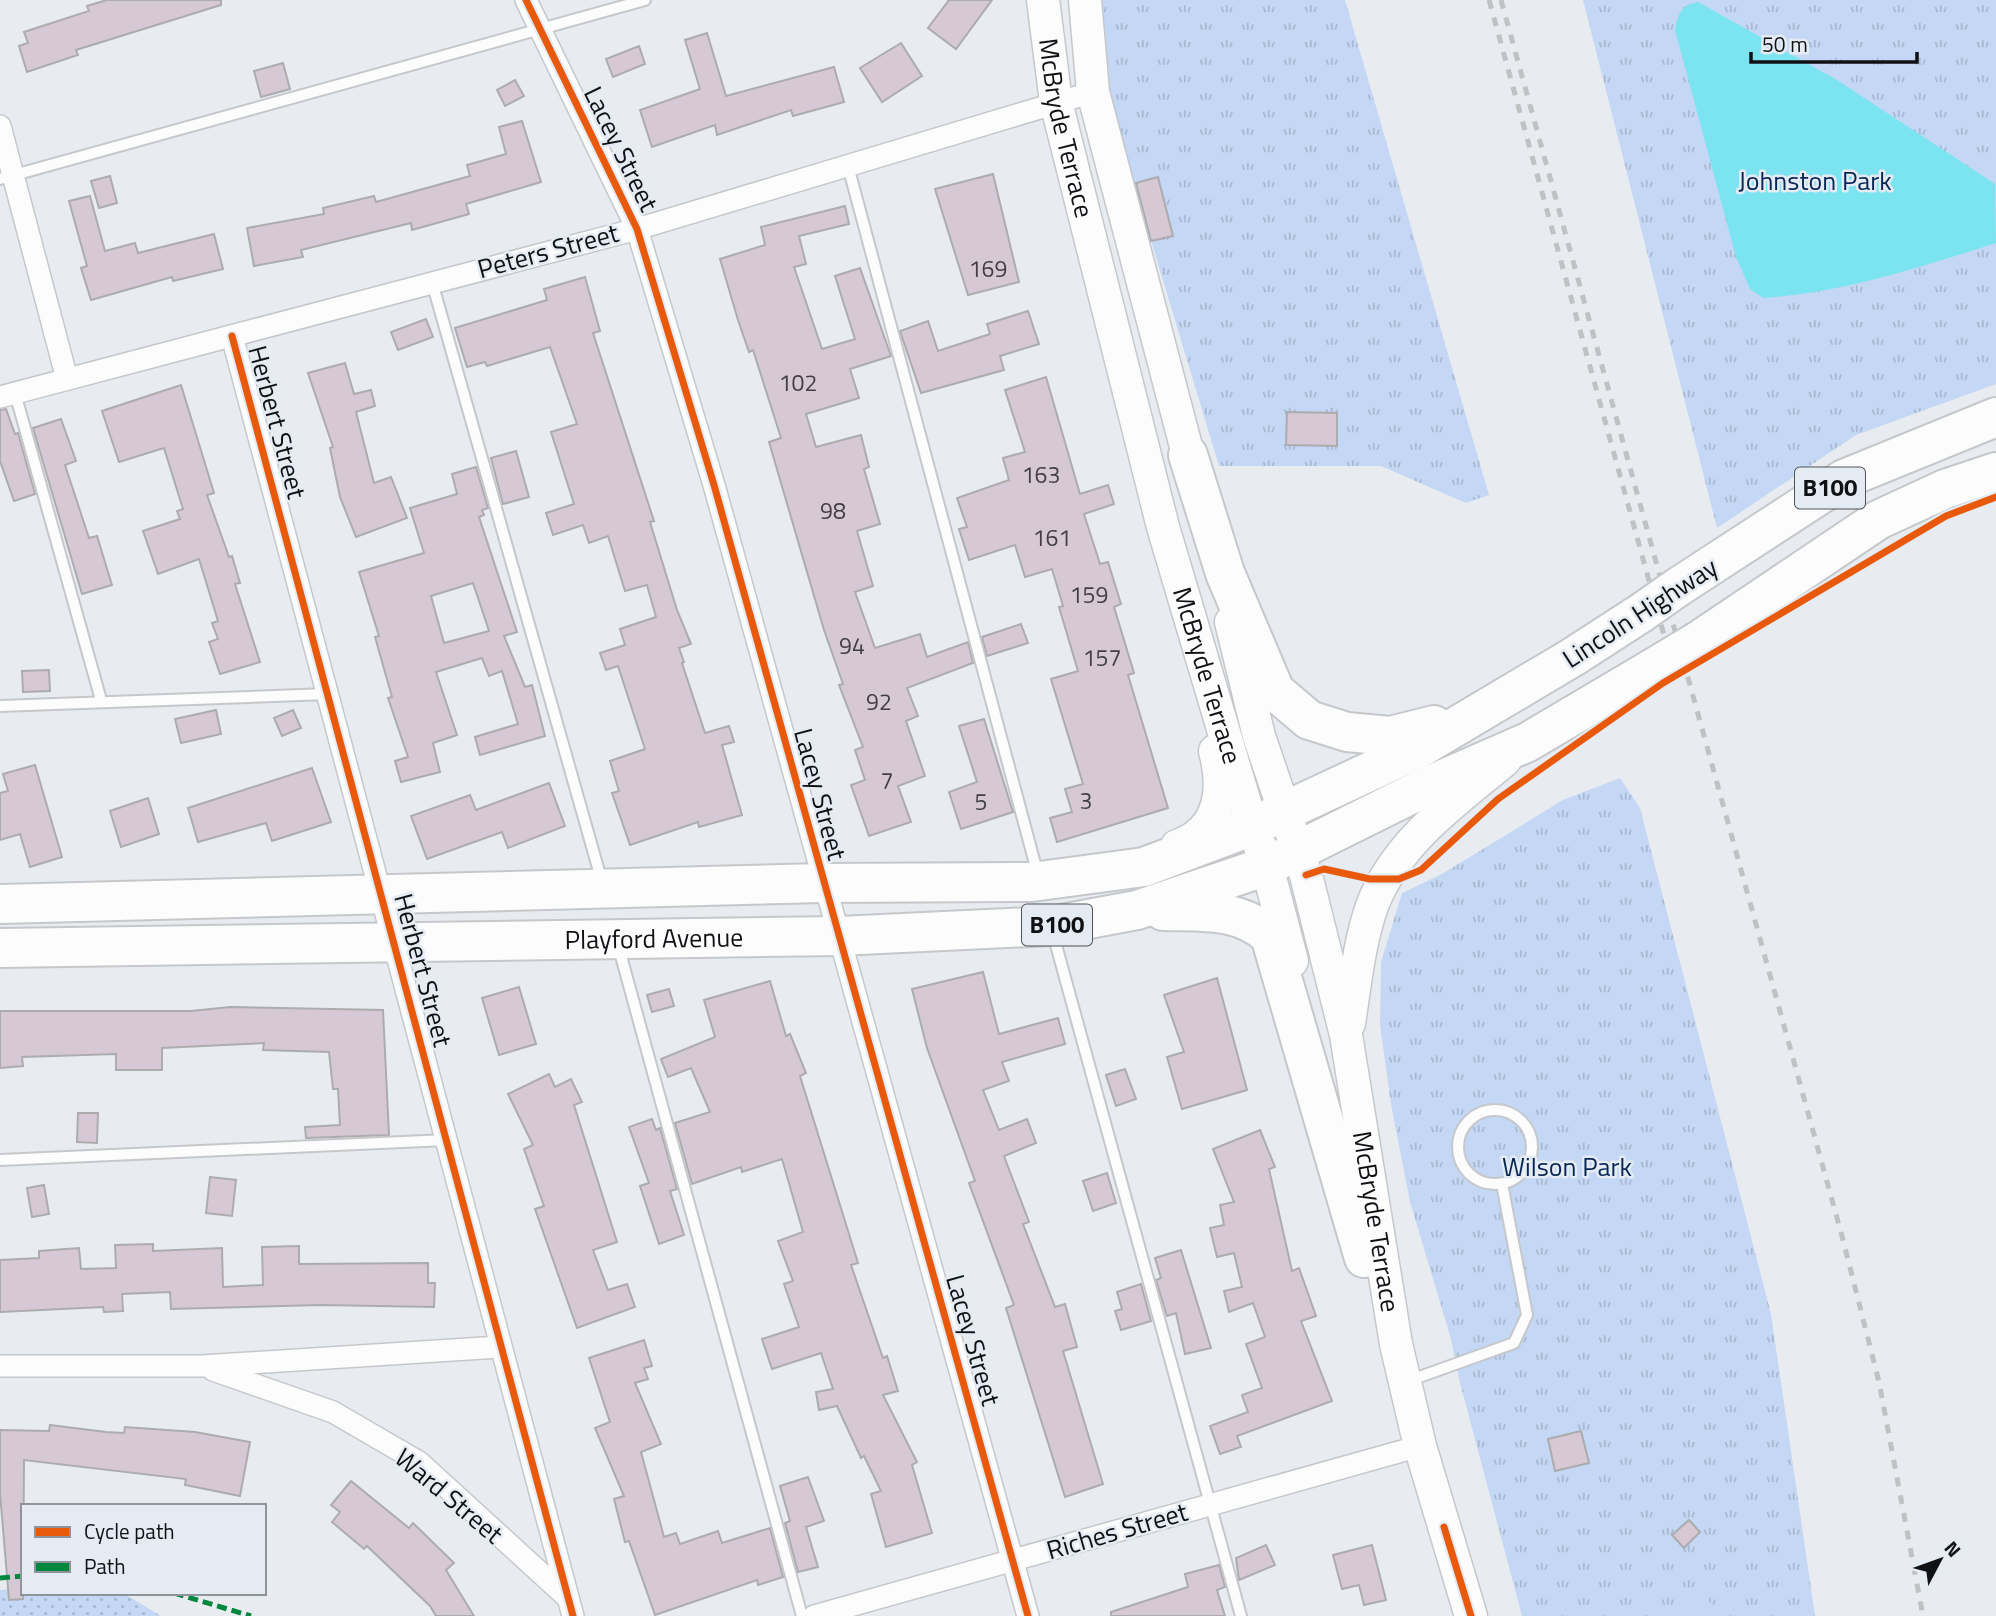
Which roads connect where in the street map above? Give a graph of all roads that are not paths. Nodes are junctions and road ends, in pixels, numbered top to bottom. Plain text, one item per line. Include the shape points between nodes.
1 (526, 0) edge
2 (645, 0) edge
3 (1043, 0) edge
4 (1085, 0) edge
5 (540, 29) junction
6 (1093, 92) junction
7 (1056, 102) junction
8 (0, 126) edge
9 (848, 166) junction
10 (7, 178) edge
11 (636, 229) junction
12 (432, 282) junction
13 (232, 336) junction
14 (67, 379) junction
15 (7, 395) edge
16 (1173, 400) junction
17 (1996, 418) edge
18 (1188, 455) junction
19 (1996, 472) edge
20 (1163, 527) junction
21 (1200, 652) junction
22 (1517, 690) junction
23 (328, 694) junction
24 (101, 700) junction
25 (0, 706) edge
26 (1528, 742) junction
27 (1269, 819) junction
28 (1282, 859) junction
29 (1050, 880) junction
30 (823, 883) junction
31 (604, 887) junction
32 (381, 892) junction
33 (0, 904) edge
34 (1137, 910) junction
35 (1051, 926) junction
36 (839, 936) junction
37 (617, 939) junction
38 (392, 941) junction
39 (0, 948) edge
40 (1346, 1035) junction
41 (447, 1140) junction
42 (0, 1160) edge
43 (1502, 1184) junction
44 (1364, 1258) junction
45 (1396, 1344) junction
46 (499, 1347) junction
47 (0, 1366) edge
48 (202, 1366) junction
49 (1405, 1381) junction
50 (1420, 1446) junction
51 (1209, 1504) junction
52 (1013, 1562) junction
53 (570, 1607) edge
54 (802, 1616) edge
55 (814, 1616) edge
56 (1028, 1616) edge
57 (1241, 1616) edge
58 (1471, 1616) edge

1 - 5 street, Lacey Street
2 - 5 lane
3 - 7 main road, McBryde Terrace
4 - 6 main road, McBryde Terrace
5 - 10 lane
5 - 11 street, Lacey Street
6 - 7 street, Peters Street
6 - 16 main road, McBryde Terrace
7 - 9 street, Peters Street
7 - 20 main road, McBryde Terrace
8 - 10 street
9 - 11 street, Peters Street
9 - 29 lane
10 - 14 street
11 - 12 street, Peters Street
11 - 30 street, Lacey Street via 714,485
12 - 13 street, Peters Street
12 - 31 lane
13 - 14 street, Peters Street
13 - 23 street, Herbert Street
14 - 15 street, Peters Street
15 - 24 lane
16 - 18 main road, McBryde Terrace
16 - 20 main road via 1151,406 1169,475
17 - 22 highway, Lincoln Highway / B100, bridge via 1844,479
18 - 22 highway via 1254,647 1275,691 1309,720 1347,732 1390,736 1442,724
18 - 27 main road, McBryde Terrace via 1259,736
19 - 26 highway, Lincoln Highway / B100, bridge via 1878,520 1698,641
20 - 21 main road, McBryde Terrace
21 - 27 main road, McBryde Terrace
21 - 29 main road via 1205,711 1220,773 1219,805 1208,826 1189,842
22 - 27 highway, Lincoln Highway / B100 via 1418,749
23 - 24 lane
23 - 32 street, Herbert Street
24 - 25 lane
26 - 28 highway, Lincoln Highway / B100
26 - 40 main road via 1424,829 1384,879 1371,908
27 - 28 main road, McBryde Terrace
27 - 29 highway, Playford Avenue / B100 via 1144,867
28 - 34 highway, Playford Avenue / B100
28 - 40 main road, McBryde Terrace via 1306,875
28 - 44 main road, McBryde Terrace
29 - 30 highway, Playford Avenue / B100
30 - 31 highway, Playford Avenue / B100
30 - 36 street, Lacey Street
31 - 32 highway, Playford Avenue / B100
32 - 33 highway, Playford Avenue / B100
32 - 38 street, Herbert Street
34 - 35 highway, Playford Avenue / B100
34 - 44 highway via 1236,914 1270,936
35 - 36 highway, Playford Avenue / B100
35 - 51 lane
36 - 37 highway, Playford Avenue / B100
36 - 52 street, Lacey Street
37 - 38 highway, Playford Avenue / B100
37 - 54 lane
38 - 39 highway, Playford Avenue / B100
38 - 41 street, Herbert Street
40 - 45 main road, McBryde Terrace
41 - 42 lane
41 - 46 street, Herbert Street
43 - 43 lane via 1477,1180 1460,1160 1460,1135 1475,1115 1488,1110 1513,1114 1523,1122 1532,1142 1523,1172
43 - 49 lane via 1527,1315 1514,1343
44 - 45 main road, McBryde Terrace
45 - 49 main road, McBryde Terrace
46 - 48 street, Ward Street
46 - 53 street, Herbert Street
47 - 48 street, Ward Street
48 - 53 street, Ward Street via 333,1412 419,1462
49 - 50 main road, McBryde Terrace
50 - 51 street, Riches Street
50 - 58 main road, McBryde Terrace
51 - 52 street, Riches Street
51 - 57 lane
52 - 55 street, Riches Street
52 - 56 street, Lacey Street

